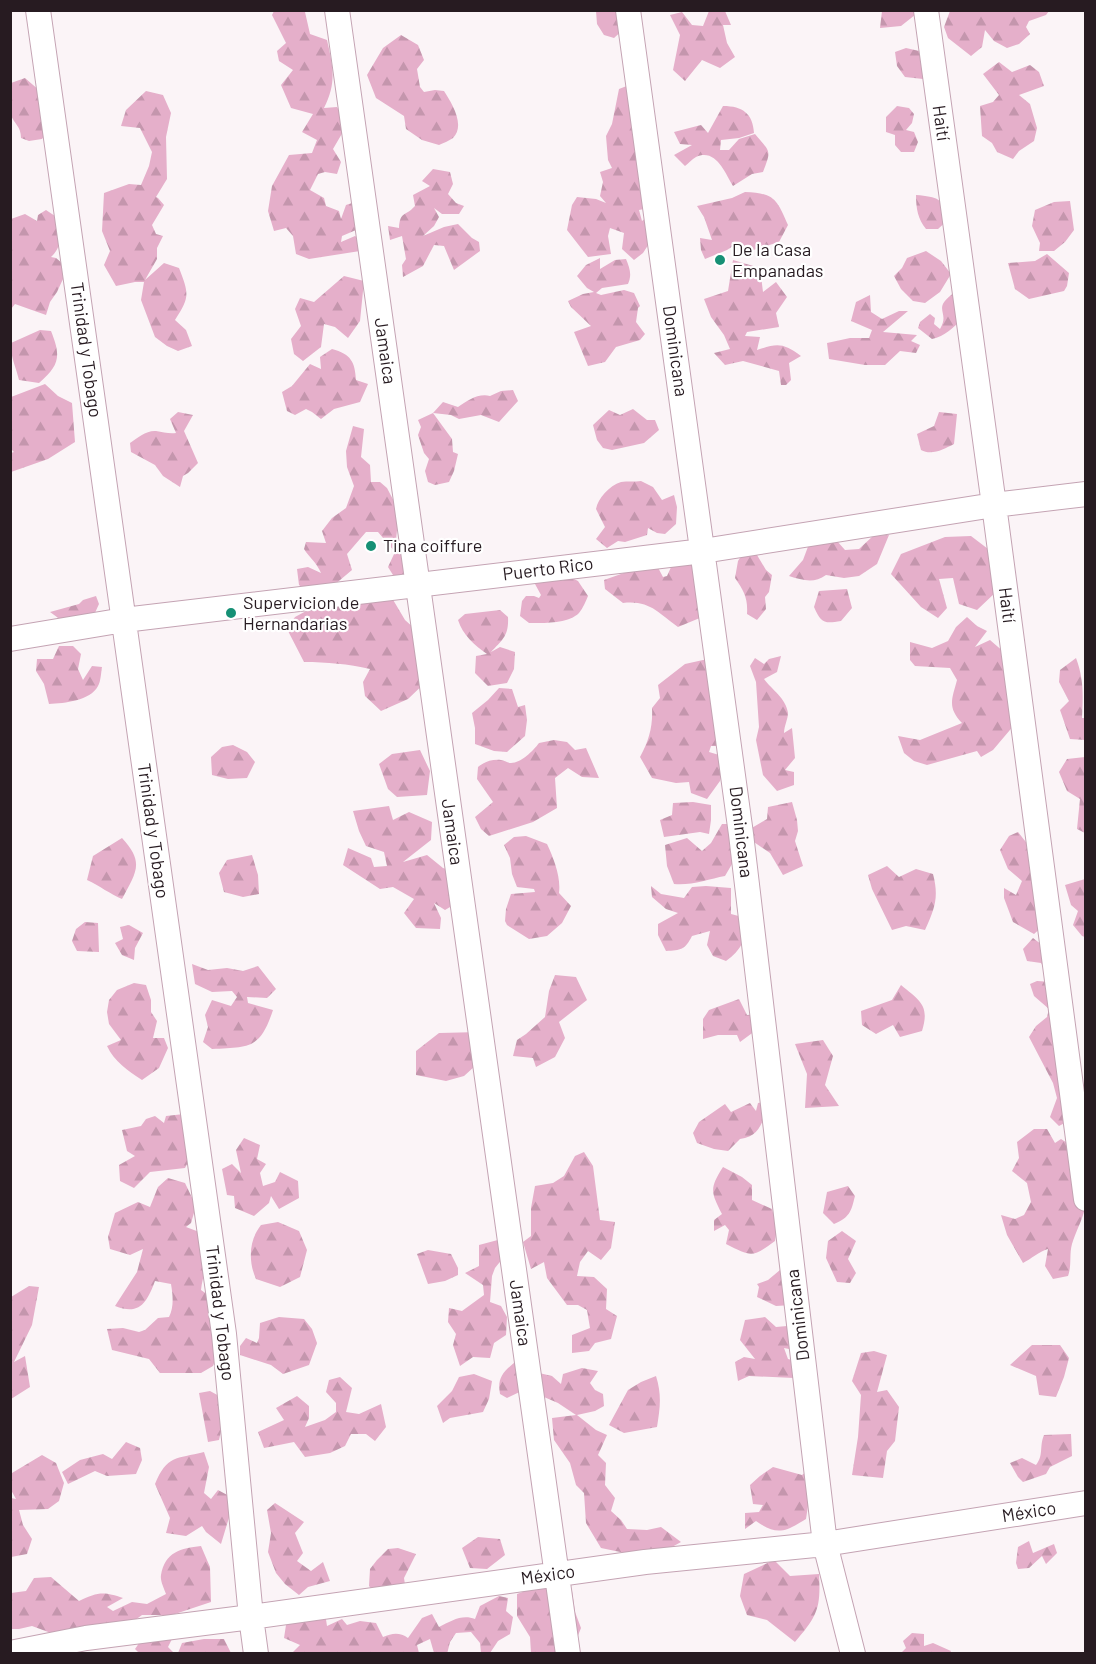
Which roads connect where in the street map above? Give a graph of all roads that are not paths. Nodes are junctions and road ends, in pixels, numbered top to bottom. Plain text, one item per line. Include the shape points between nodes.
1 (38, 10) edge
2 (337, 10) edge
3 (628, 10) edge
4 (926, 10) edge
5 (1086, 494) edge
6 (994, 505) junction
7 (703, 551) junction
8 (417, 585) junction
9 (124, 620) junction
10 (10, 639) edge
11 (1086, 1199) edge
12 (1086, 1503) edge
13 (825, 1544) junction
14 (556, 1574) junction
15 (251, 1617) junction
16 (10, 1653) edge
17 (256, 1653) edge
18 (568, 1653) edge
19 (853, 1653) edge

1 - 9 street, Trinidad y Tobago
2 - 8 street, Jamaica
3 - 7 street, Dominicana
4 - 6 street, Haití
5 - 6 street, Puerto Rico
6 - 7 street, Puerto Rico
6 - 11 street, Haití
7 - 8 street, Puerto Rico
7 - 13 street, Dominicana via 743,846
8 - 9 street, Puerto Rico
8 - 14 street, Jamaica
9 - 10 street, Puerto Rico
9 - 15 street, Trinidad y Tobago via 224,1334
12 - 13 street, México
13 - 14 street, México
13 - 19 street, Dominicana
14 - 15 street, México
14 - 18 street, Jamaica
15 - 16 street, México via 86,1638
15 - 17 street, Trinidad y Tobago

